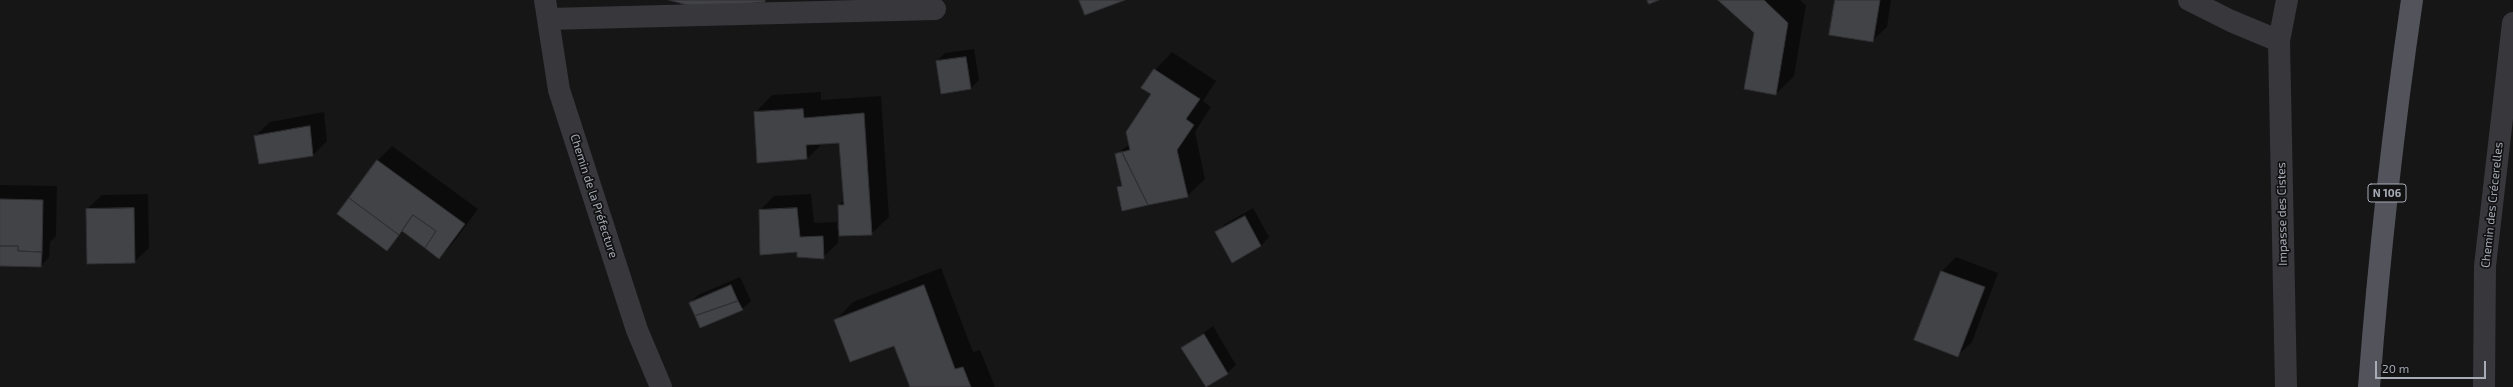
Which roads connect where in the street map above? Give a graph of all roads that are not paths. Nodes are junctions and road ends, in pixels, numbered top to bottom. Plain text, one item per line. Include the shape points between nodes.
1 (2189, 0) edge
2 (2287, 0) edge
3 (2412, 0) edge
4 (547, 9) edge
5 (935, 9) dead end
6 (2513, 23) edge
7 (2279, 41) junction
8 (661, 387) edge
9 (2286, 387) edge
10 (2369, 387) edge
11 (2484, 387) edge

1 - 7 street
2 - 7 street, Impasse des Cistes
3 - 10 main road, N 106 via 2378,275
4 - 5 street
4 - 8 street, Chemin de la Préfecture via 559,90 638,330
6 - 11 street, Chemin des Crécerelles via 2485,266
7 - 9 street, Impasse des Cistes

